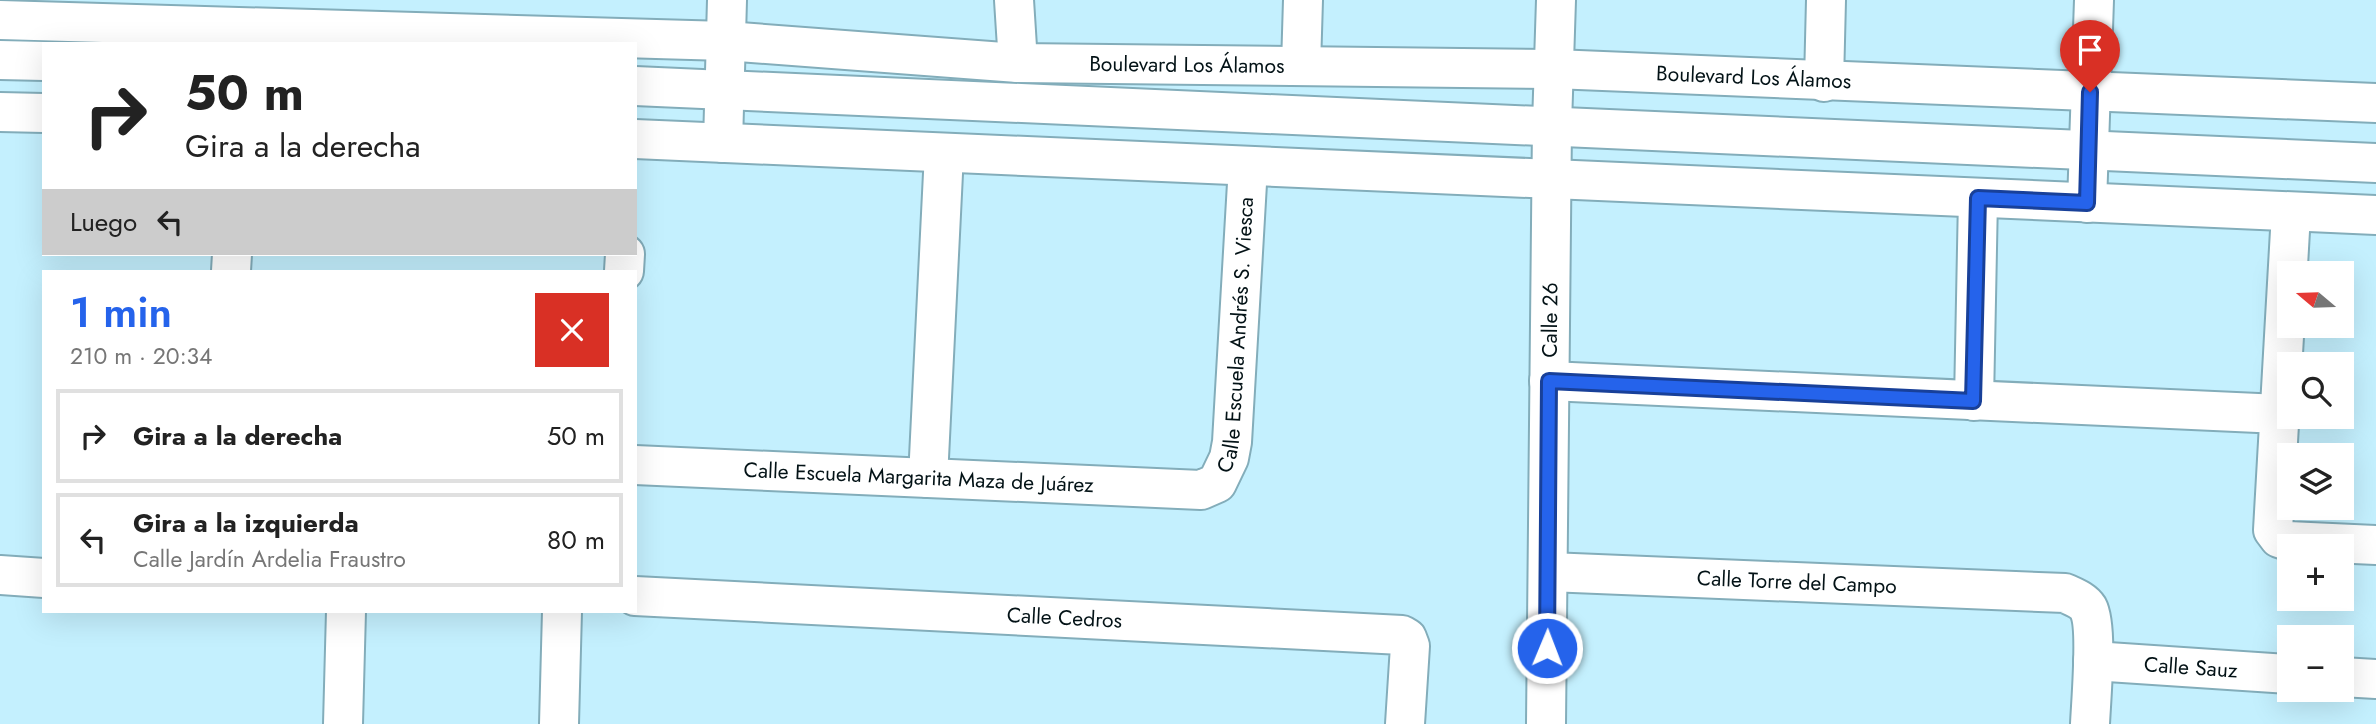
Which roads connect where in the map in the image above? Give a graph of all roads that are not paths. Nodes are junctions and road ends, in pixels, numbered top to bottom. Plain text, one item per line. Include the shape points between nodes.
1 (727, 0) edge
2 (1014, 0) edge
3 (1303, 0) edge
4 (1556, 0) edge
5 (1826, 0) edge
6 (2094, 0) edge
7 (0, 20) edge
8 (144, 22) edge
9 (726, 41) junction
10 (0, 60) edge
11 (42, 61) edge
12 (1018, 63) junction
13 (1301, 65) junction
14 (1554, 69) junction
15 (1824, 82) junction
16 (637, 86) edge
17 (725, 90) junction
18 (2090, 92) junction
19 (2376, 103) edge
20 (0, 112) edge
21 (42, 113) edge
22 (1552, 125) junction
23 (637, 139) edge
24 (723, 143) junction
25 (2088, 151) junction
26 (944, 153) junction
27 (2376, 163) edge
28 (1248, 166) junction
29 (1552, 177) junction
30 (1978, 198) junction
31 (2087, 203) junction
32 (2291, 213) junction
33 (2376, 215) edge
34 (2283, 352) edge
35 (1549, 381) junction
36 (1973, 401) junction
37 (2277, 414) edge
38 (2279, 429) edge
39 (637, 465) edge
40 (928, 478) junction
41 (1201, 490) joint
42 (2376, 545) edge
43 (1549, 572) junction
44 (0, 575) edge
45 (42, 578) edge
46 (637, 596) edge
47 (346, 613) edge
48 (562, 613) edge
49 (2093, 661) junction
50 (2277, 673) edge
51 (2354, 678) edge
52 (2376, 679) edge
53 (343, 724) edge
54 (559, 724) edge
55 (1405, 724) edge
56 (1546, 724) edge
57 (2090, 724) edge

1 - 9 street
2 - 12 street
3 - 13 street
4 - 14 street, Calle 26
5 - 15 street
6 - 18 street
7 - 8 street, Boulevard Los Álamos
8 - 9 street, Boulevard Los Álamos
9 - 12 street, Boulevard Los Álamos
9 - 17 street
10 - 11 street
12 - 13 street, Boulevard Los Álamos
13 - 14 street, Boulevard Los Álamos
14 - 15 street, Boulevard Los Álamos
14 - 22 street, Calle 26
15 - 18 street, Boulevard Los Álamos
16 - 17 street, Boulevard Los Álamos
17 - 22 street, Boulevard Los Álamos
17 - 24 street
18 - 19 street, Boulevard Los Álamos
18 - 25 street
20 - 21 street
22 - 25 street, Boulevard Los Álamos
22 - 29 street, Calle 26
23 - 24 street
24 - 26 street
25 - 27 street, Boulevard Los Álamos
25 - 31 street
26 - 28 street
26 - 40 street
28 - 29 street
28 - 41 street, Calle Escuela Andrés S. Viesca via 1232,442 1217,483
29 - 30 street
29 - 35 street, Calle 26
30 - 31 street
30 - 36 street
31 - 32 street
32 - 33 street
32 - 34 street
35 - 36 street
35 - 43 street, Calle 26
36 - 37 street
38 - 42 street via 2275,534 2288,541
39 - 40 street, Calle Escuela Margarita Maza de Juárez
40 - 41 street, Calle Escuela Margarita Maza de Juárez
43 - 49 street, Calle Torre del Campo via 2065,593 2086,604 2090,613
43 - 56 street, Calle 26
44 - 45 street
46 - 55 street, Calle Cedros via 1402,635 1410,646
47 - 53 street
48 - 54 street
49 - 50 street, Calle Sauz
49 - 57 street
51 - 52 street

